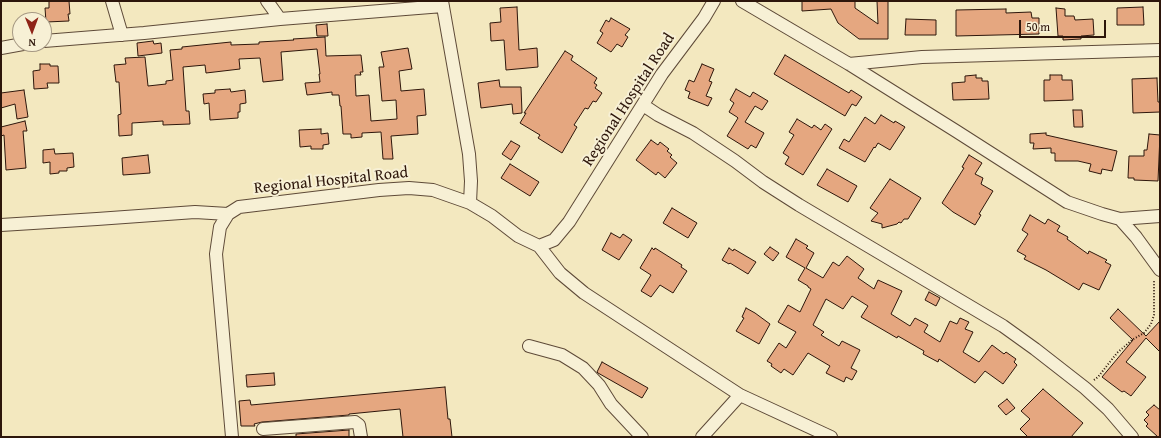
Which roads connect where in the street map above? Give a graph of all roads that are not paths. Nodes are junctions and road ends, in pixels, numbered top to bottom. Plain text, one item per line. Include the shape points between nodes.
1 (112, 1) edge
2 (267, 1) edge
3 (714, 1) edge
4 (742, 1) edge
5 (443, 4) edge
6 (280, 19) junction
7 (122, 35) junction
8 (52, 40) edge
9 (12, 46) edge
10 (1, 48) edge
11 (1160, 50) edge
12 (849, 64) junction
13 (643, 105) junction
14 (470, 203) junction
15 (228, 214) junction
16 (1160, 216) edge
17 (1120, 219) junction
18 (1, 225) edge
19 (539, 246) junction
20 (1157, 274) edge
21 (530, 346) dead end
22 (740, 395) junction
23 (263, 429) dead end
24 (232, 437) edge
25 (361, 437) edge
26 (642, 437) edge
27 (702, 437) edge
28 (831, 437) edge
29 (1132, 437) edge

1 - 7 street
2 - 6 street
3 - 13 street, Regional Hospital Road
4 - 12 street
5 - 6 street
5 - 14 street via 469,154
6 - 7 street
7 - 8 street
9 - 10 street
11 - 12 street via 922,57
12 - 17 street via 1067,202
13 - 19 street, Regional Hospital Road via 569,222 554,240
13 - 29 street via 693,133 799,205 1003,326 1085,388 1108,409
14 - 15 street, Regional Hospital Road via 433,190 409,188 239,207
14 - 19 street, Regional Hospital Road via 518,236
15 - 18 street via 195,212
15 - 24 street via 220,227 216,254
16 - 17 street
17 - 20 street via 1136,237
19 - 22 street via 560,273 584,292
21 - 26 street via 562,355 582,368
22 - 27 street
22 - 28 street
23 - 25 street via 355,422 359,425

